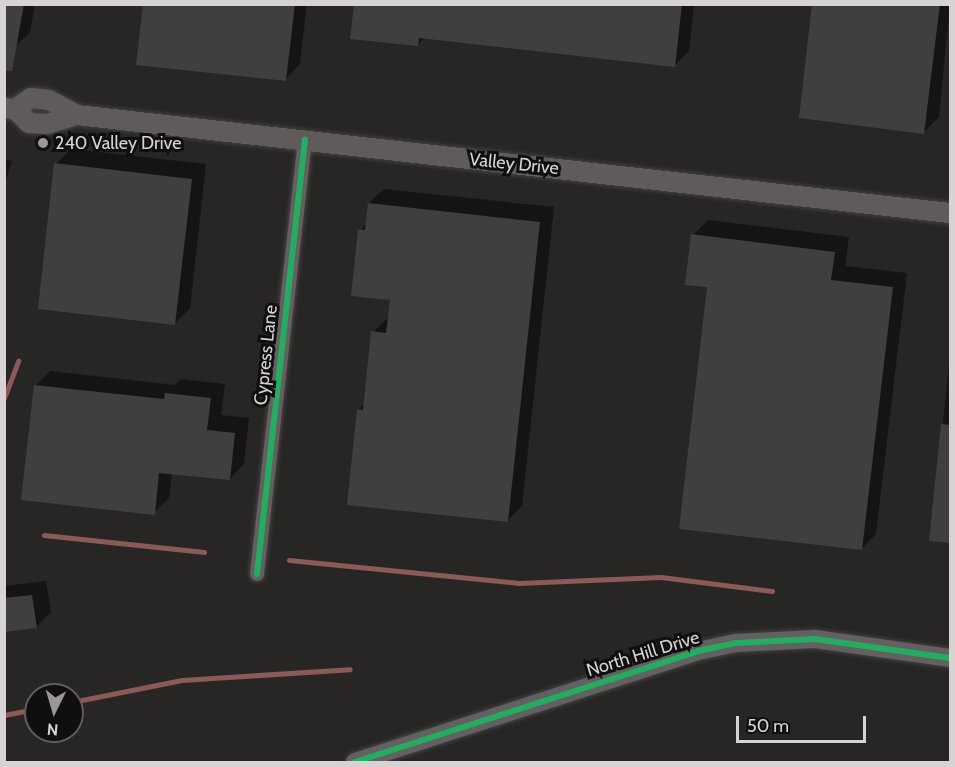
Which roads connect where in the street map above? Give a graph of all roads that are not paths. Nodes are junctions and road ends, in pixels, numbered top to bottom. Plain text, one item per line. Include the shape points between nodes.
1 (10, 108) edge
2 (305, 140) junction
3 (951, 213) edge
4 (257, 574) dead end
5 (951, 658) edge
6 (355, 762) edge

1 - 2 main road, Valley Drive via 29,123 47,124 77,115
2 - 3 main road, Valley Drive
2 - 4 street, Cypress Lane
5 - 6 street, North Hill Drive via 815,639 736,643 698,651

